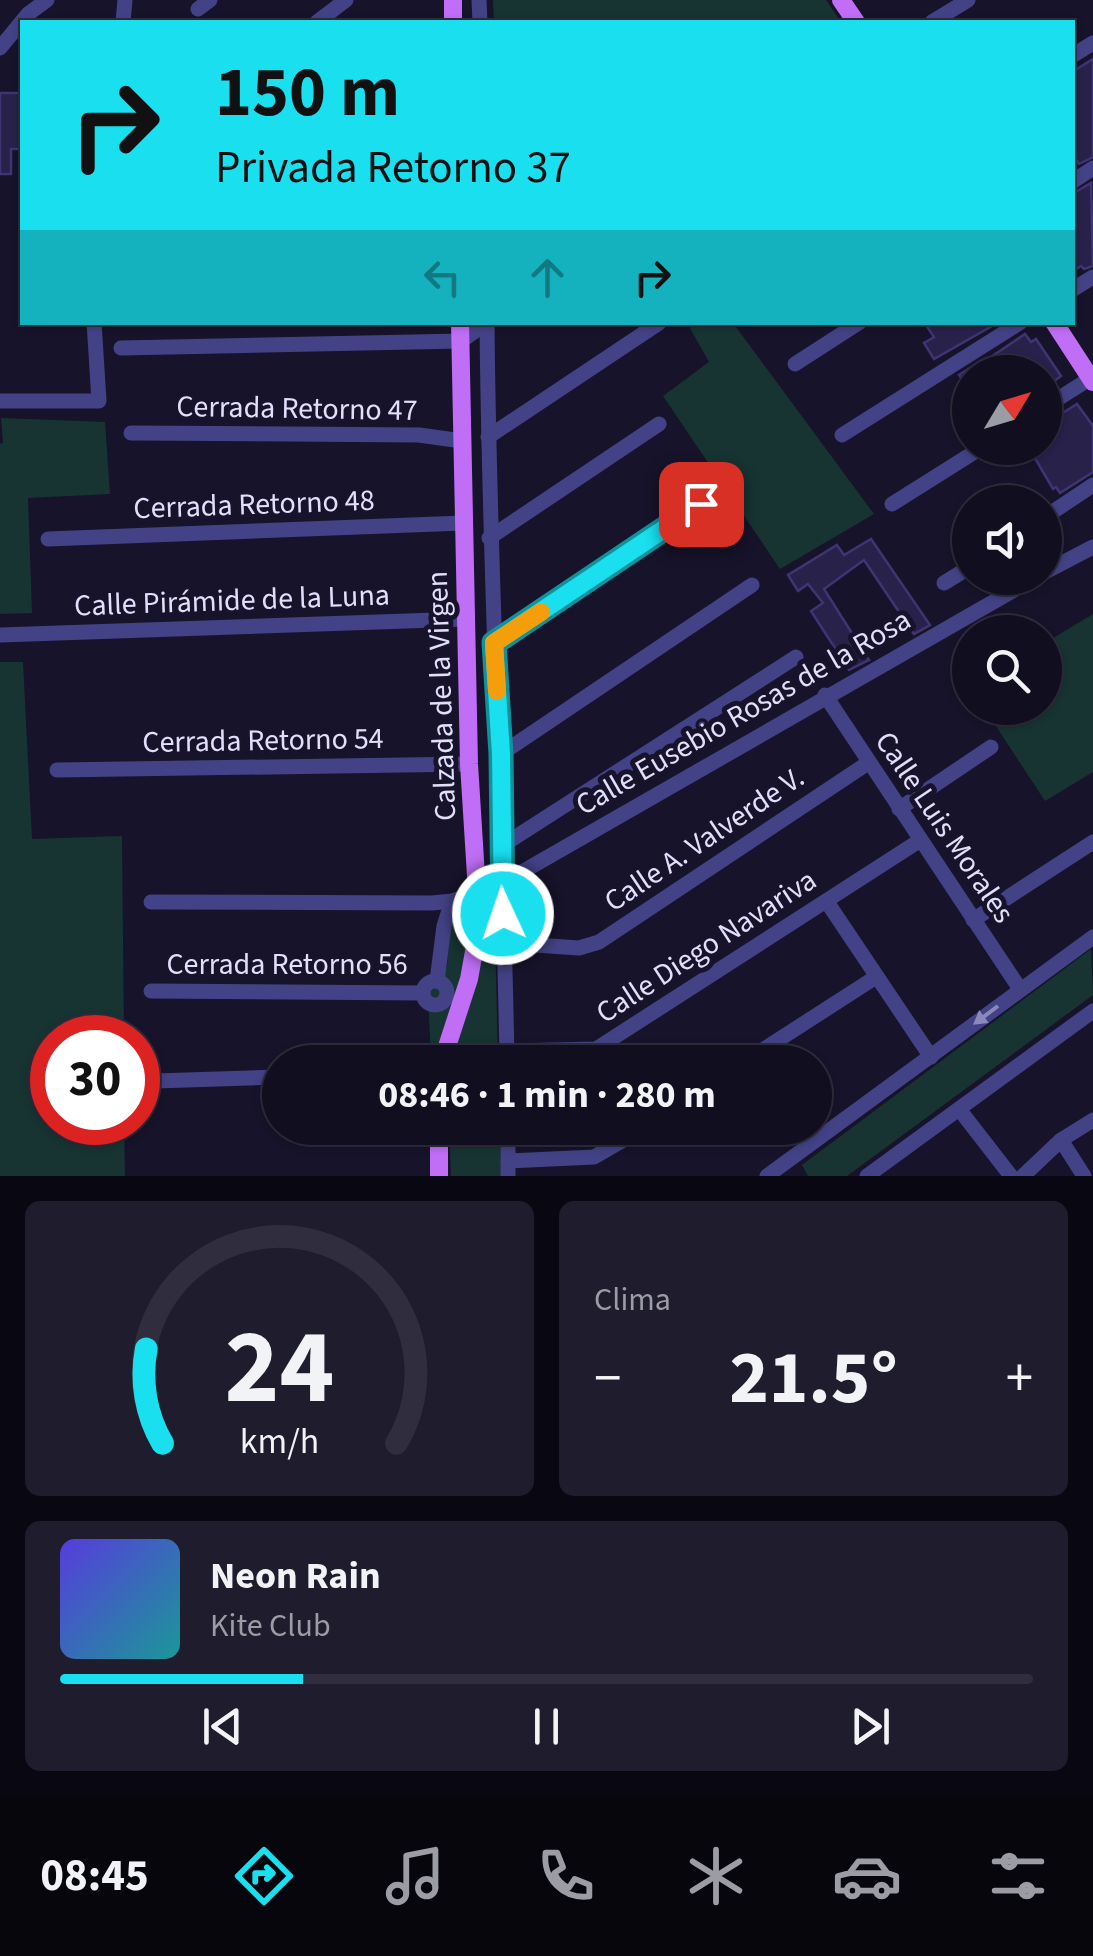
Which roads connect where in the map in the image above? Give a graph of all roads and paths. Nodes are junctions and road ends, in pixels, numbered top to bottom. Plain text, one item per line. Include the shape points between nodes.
1 (47, 0) edge
2 (346, 0) edge
3 (968, 0) edge
4 (23, 20) edge
5 (320, 20) edge
6 (935, 20) edge
7 (20, 24) edge
8 (0, 48) edge
9 (94, 325) edge
10 (487, 325) edge
11 (657, 325) edge
12 (855, 325) edge
13 (1016, 325) edge
14 (1056, 325) edge
15 (461, 332) edge
16 (121, 348) dead end
17 (796, 364) dead end
18 (1092, 380) edge
19 (1062, 397) edge
20 (0, 401) edge
21 (659, 424) dead end
22 (131, 433) dead end
23 (842, 435) dead end
24 (488, 437) junction
25 (462, 441) junction
26 (954, 465) edge
27 (1093, 485) edge
28 (701, 504) dead end
29 (892, 504) dead end
30 (1062, 506) edge
31 (463, 524) junction
32 (489, 538) junction
33 (48, 539) dead end
34 (1093, 546) edge
35 (1062, 563) edge
36 (952, 578) edge
37 (944, 584) dead end
38 (752, 585) dead end
39 (1005, 595) edge
40 (465, 619) junction
41 (0, 635) edge
42 (494, 643) junction
43 (796, 657) dead end
44 (825, 696) junction
45 (991, 747) dead end
46 (501, 754) junction
47 (868, 763) junction
48 (469, 764) junction
49 (58, 770) dead end
50 (898, 809) junction
51 (919, 841) junction
52 (1093, 842) edge
53 (500, 847) junction
54 (500, 884) junction
55 (478, 890) junction
56 (152, 902) dead end
57 (452, 902) junction
58 (827, 902) junction
59 (973, 920) junction
60 (1091, 939) edge
61 (506, 943) junction
62 (876, 977) junction
63 (1020, 989) junction
64 (150, 991) dead end
65 (1093, 1012) edge
66 (448, 1045) edge
67 (507, 1045) edge
68 (602, 1045) edge
69 (770, 1045) edge
70 (931, 1057) junction
71 (262, 1078) edge
72 (160, 1081) edge
73 (958, 1109) junction
74 (1093, 1120) edge
75 (1062, 1140) junction
76 (439, 1145) edge
77 (616, 1145) edge
78 (806, 1147) junction
79 (508, 1168) edge
80 (440, 1176) edge
81 (767, 1176) edge
82 (792, 1176) edge
83 (867, 1176) edge
84 (1011, 1176) edge
85 (1023, 1176) edge
86 (1084, 1176) edge

1 - 4 street
2 - 5 street
3 - 6 street
7 - 8 street
9 - 20 street via 99,400
10 - 24 street, Calzada de la Virgen
11 - 24 street
12 - 17 street
13 - 23 street
14 - 18 main road
15 - 16 street
15 - 25 main road, Calzada de la Virgen
18 - 19 street
21 - 32 street
22 - 25 street, Cerrada Retorno 47
24 - 32 street, Calzada de la Virgen
25 - 31 main road, Calzada de la Virgen
26 - 29 street
27 - 30 street
28 - 42 street
31 - 33 street, Cerrada Retorno 48
31 - 40 main road, Calzada de la Virgen
32 - 42 street, Calzada de la Virgen
34 - 35 street
36 - 37 street
38 - 46 street
39 - 44 street, Calle Eusebio Rosas de la Rosa
40 - 41 street, Calle Pirámide de la Luna
40 - 48 main road, Calzada de la Virgen
42 - 46 street, Calzada de la Virgen
43 - 53 street
44 - 47 street, Calle Luis Morales
44 - 54 street, Calle Eusebio Rosas de la Rosa
45 - 50 street
46 - 53 street, Calzada de la Virgen
47 - 50 street, Calle Luis Morales
47 - 61 street, Calle A. Valverde V. via 598,942 579,948
48 - 49 street, Cerrada Retorno 54
48 - 55 main road, Calzada de la Virgen
50 - 51 street, Calle Luis Morales
51 - 58 street, Calle Diego Navariva
51 - 59 street, Calle Luis Morales
52 - 59 street
53 - 54 street, Calzada de la Virgen
54 - 55 street, Calle Eusebio Rosas de la Rosa
54 - 61 street, Calzada de la Virgen
55 - 57 street, Calle Eusebio Rosas de la Rosa
55 - 66 main road, Calzada de la Virgen via 480,924
56 - 57 street
57 - 64 street, Cerrada Retorno 56 via 437,981 423,993
58 - 62 street
58 - 68 street, Calle Diego Navariva
59 - 63 street, Calle Luis Morales
60 - 63 street
61 - 67 street, Calzada de la Virgen
62 - 69 street
62 - 70 street
63 -> 70 street
65 - 73 street
70 - 78 street
71 - 72 street
73 - 83 street
73 - 84 street
74 - 75 street
75 - 85 street
75 - 86 street
76 - 80 main road
77 - 79 street via 594,1158
78 - 81 street
78 - 82 street

